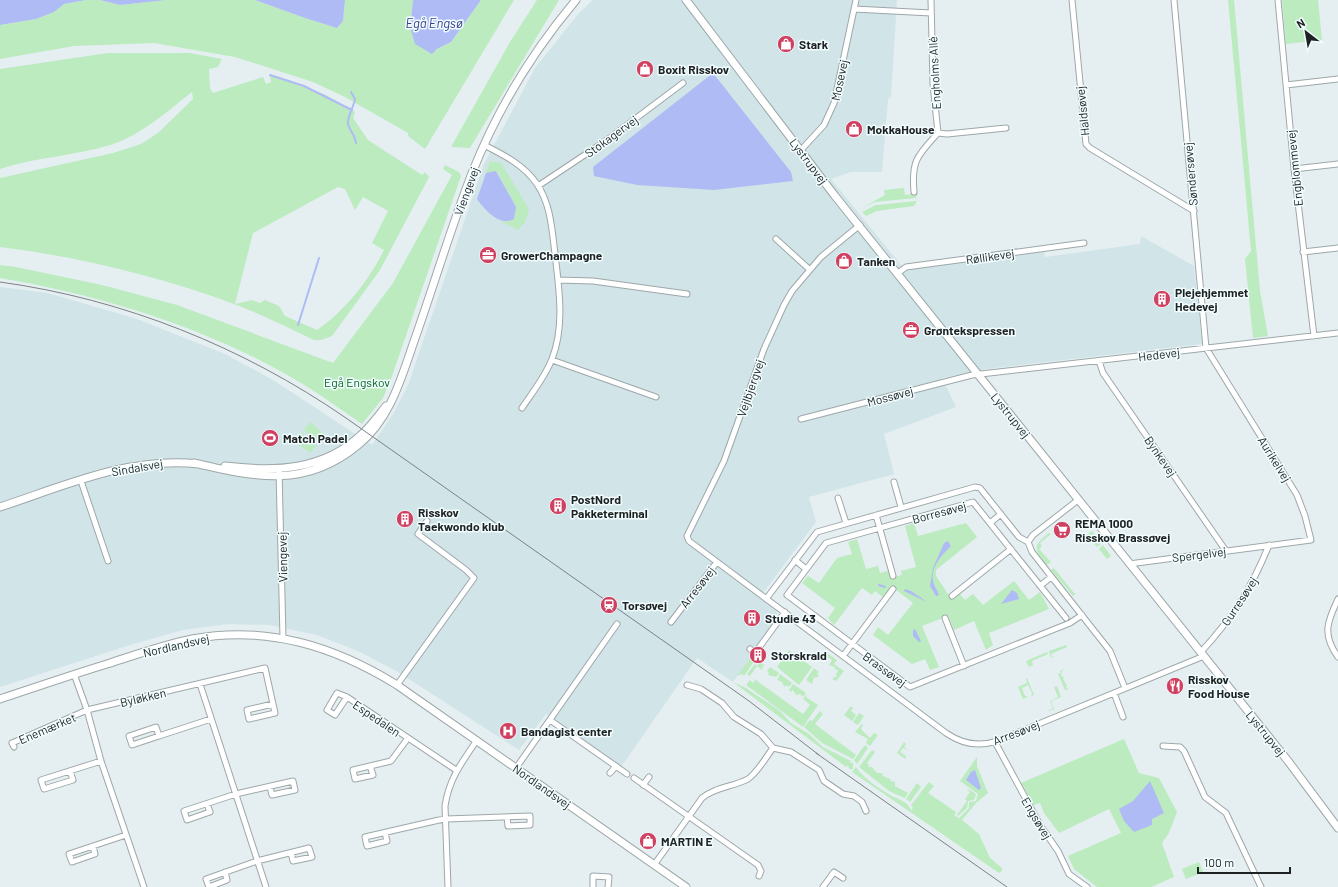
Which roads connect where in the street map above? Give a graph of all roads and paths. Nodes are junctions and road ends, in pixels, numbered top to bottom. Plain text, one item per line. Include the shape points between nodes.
1 (571, 0) edge
2 (576, 0) edge
3 (686, 0) edge
4 (856, 0) edge
5 (931, 0) edge
6 (1072, 0) edge
7 (1174, 0) edge
8 (1278, 0) edge
9 (854, 9) junction
10 (932, 13) junction
11 (552, 30) junction
12 (1338, 80) edge
13 (683, 83) dead end
14 (1286, 85) junction
15 (1006, 128) dead end
16 (938, 133) junction
17 (484, 145) junction
18 (801, 150) junction
19 (1338, 164) edge
20 (1294, 169) junction
21 (538, 186) junction
22 (914, 192) dead end
23 (1194, 211) junction
24 (860, 225) junction
25 (776, 239) dead end
26 (1084, 243) dead end
27 (1338, 248) edge
28 (1304, 252) junction
29 (809, 269) junction
30 (898, 273) junction
31 (558, 280) junction
32 (687, 294) dead end
33 (1338, 333) edge
34 (1314, 336) junction
35 (1206, 348) junction
36 (552, 360) junction
37 (1099, 361) junction
38 (979, 374) junction
39 (656, 397) dead end
40 (522, 408) dead end
41 (801, 419) dead end
42 (279, 473) junction
43 (81, 481) junction
44 (894, 482) dead end
45 (838, 498) dead end
46 (1078, 500) junction
47 (0, 507) edge
48 (901, 507) junction
49 (1001, 514) junction
50 (876, 515) junction
51 (427, 521) dead end
52 (990, 522) junction
53 (846, 523) junction
54 (880, 528) junction
55 (1028, 542) junction
56 (1269, 545) junction
57 (1011, 549) junction
58 (1226, 551) junction
59 (108, 560) dead end
60 (795, 560) junction
61 (717, 562) junction
62 (1129, 564) junction
63 (806, 569) junction
64 (893, 576) dead end
65 (1051, 577) junction
66 (1040, 586) junction
67 (893, 589) dead end
68 (952, 596) dead end
69 (766, 599) junction
70 (1338, 599) edge
71 (784, 612) junction
72 (1082, 615) junction
73 (945, 618) dead end
74 (1066, 618) dead end
75 (671, 622) dead end
76 (617, 624) dead end
77 (283, 638) junction
78 (851, 644) junction
79 (750, 649) dead end
80 (1203, 654) junction
81 (843, 656) junction
82 (1338, 657) edge
83 (964, 666) junction
84 (74, 674) junction
85 (200, 684) junction
86 (397, 685) junction
87 (687, 685) dead end
88 (1125, 688) junction
89 (1114, 693) junction
90 (347, 697) dead end
91 (0, 699) edge
92 (273, 704) junction
93 (87, 710) junction
94 (1123, 717) dead end
95 (211, 718) junction
96 (550, 720) junction
97 (159, 736) junction
98 (408, 738) junction
99 (477, 740) junction
100 (994, 742) junction
101 (1163, 746) dead end
102 (14, 747) dead end
103 (773, 748) junction
104 (101, 761) junction
105 (370, 766) dead end
106 (616, 766) junction
107 (516, 768) junction
108 (456, 770) junction
109 (70, 771) junction
110 (610, 774) dead end
111 (627, 774) dead end
112 (649, 777) dead end
113 (634, 778) dead end
114 (643, 785) junction
115 (270, 786) junction
116 (236, 794) junction
117 (207, 804) junction
118 (866, 811) dead end
119 (507, 817) junction
120 (690, 817) junction
121 (446, 819) junction
122 (1337, 825) edge
123 (385, 833) dead end
124 (126, 835) junction
125 (92, 846) junction
126 (291, 853) dead end
127 (257, 861) junction
128 (654, 865) junction
129 (225, 872) dead end
130 (759, 876) dead end
131 (843, 878) dead end
132 (144, 887) edge
133 (266, 887) edge
134 (448, 887) edge
135 (593, 887) edge
136 (608, 887) edge
137 (686, 887) edge
138 (823, 887) edge
139 (1087, 887) edge
140 (1261, 887) edge

1 - 11 street
2 - 11 street, Viengevej
3 - 18 street, Lystrupvej
4 - 9 street, Mosevej
5 - 10 street, Engholms Allé
6 - 23 street, Haldsøvej via 1086,144
7 - 23 street, Søndersøvej
8 - 14 street, Engblommevej
9 - 10 street
9 - 18 street, Mosevej via 838,88 829,117 817,135
10 - 16 street, Engholms Allé via 933,77
11 - 17 street, Viengevej via 507,100
12 - 14 street
13 - 21 street, Stokagervej via 607,140
14 - 20 street, Engblommevej
15 - 16 street
16 - 22 street via 915,162
17 - 21 street via 527,172
17 - 42 street, Viengevej via 392,400 362,435 345,448 319,461
18 - 24 street, Lystrupvej
19 - 20 street
20 - 28 street, Engblommevej
21 - 31 street via 549,213
23 - 35 street, Søndersøvej
24 - 29 street, Vejlbjergvej via 832,246
24 - 30 street, Lystrupvej
25 - 29 street
26 - 30 street, Røllikevej via 906,267
27 - 28 street
28 - 34 street, Engblommevej
29 - 61 street, Vejlbjergvej via 792,291 774,323 724,461 687,536 691,543
30 - 38 street, Lystrupvej
31 - 32 street via 593,281
31 - 36 street via 560,321
33 - 34 street, Hedevej
34 - 35 street, Hedevej
35 - 37 street, Hedevej
35 - 56 street, Aurikelvej via 1297,495 1305,516 1311,540
36 - 39 street
36 - 40 street
37 - 38 street, Hedevej
37 - 58 street, Bynkevej via 1103,373
38 - 41 street, Mossøvej
38 - 46 street, Lystrupvej
42 - 43 street, Sindalsvej via 247,475 194,463 149,463
42 - 77 street, Viengevej
43 - 47 street, Sindalsvej
43 - 59 street
44 - 48 street, Borresøvej
45 - 53 street
46 - 55 street via 1033,535
46 - 62 street, Lystrupvej
48 - 49 street, Borresøvej via 977,486
48 - 50 street, Borresøvej
49 - 52 street
49 - 55 street, Borresøvej via 1019,537
50 - 53 street, Borresøvej
50 - 54 street
51 - 86 street via 418,534 474,578
52 - 54 street, Borresøvej via 973,502
52 - 57 street, Borresøvej
53 - 60 street, Borresøvej via 817,532
54 - 63 street, Borresøvej via 826,543
54 - 64 street
55 - 65 street via 1031,551
56 - 58 street, Spergelvej
56 - 80 street, Gurresøvej via 1247,593
57 - 66 street
57 - 68 street
58 - 62 street, Spergelvej
60 - 63 street
60 - 69 street, Borresøvej
61 - 69 street, Arresøvej
61 - 75 street, Arresøvej
62 - 80 street, Lystrupvej
63 - 78 street, Borresøvej via 787,595
65 - 66 street
65 - 72 street
66 - 74 street
67 - 78 street
69 - 71 street, Arresøvej
70 - 82 street via 1328,622 1328,636
71 - 79 street via 755,653
71 - 81 street, Arresøvej
72 - 83 street, Brassøvej via 1070,623
72 - 88 street via 1110,651
73 - 83 street
76 - 96 street
77 - 84 street, Nordlandsvej via 235,635 192,639
77 - 86 street, Nordlandsvej via 330,650 373,669
78 - 81 street
78 - 83 street, Brassøvej via 910,687
80 - 88 street, Arresøvej
80 - 122 street, Lystrupvej
81 - 100 street, Arresøvej via 951,736 967,743
84 - 91 street, Nordlandsvej
84 - 93 street, Enemærket
85 - 92 street, Byløkken via 265,668
85 - 93 street, Byløkken
85 - 95 street
86 - 99 street, Nordlandsvej
87 - 103 street via 701,689 722,703 734,717 761,734
88 - 89 street, Arresøvej
89 - 94 street
89 - 100 street, Arresøvej
90 - 98 street, Espedalen
92 - 92 street via 247,710 249,719 275,713
93 - 102 street, Enemærket via 12,743
93 - 104 street, Enemærket
95 - 97 street
95 - 116 street
96 - 106 street
96 - 107 street
97 - 97 street via 156,727 129,736 132,745
98 - 105 street, Espedalen via 391,761
98 - 108 street, Espedalen
99 - 107 street, Nordlandsvej
99 - 108 street
100 - 139 street, Engsøvej via 1069,874
101 - 140 street via 1180,747 1184,751 1205,797 1226,813
103 - 118 street via 791,752 820,770 824,781 843,794 854,796 862,802
103 - 120 street via 754,774 708,793
104 - 109 street
104 - 124 street, Enemærket
106 - 110 street
106 - 111 street
107 - 128 street, Nordlandsvej
108 - 121 street via 447,793
109 - 109 street via 41,780 44,789 73,780
112 - 114 street
113 - 114 street
114 - 120 street
115 - 115 street via 293,781 296,790 272,795
115 - 116 street
116 - 117 street
116 - 127 street
117 - 117 street via 184,811 187,820 210,812
119 - 119 street via 530,816 530,825 508,826
119 - 121 street
120 - 128 street
120 - 130 street via 759,866
121 - 123 street
121 - 134 street
124 - 125 street
124 - 132 street, Enemærket
125 - 125 street via 69,854 72,862 95,854
126 - 127 street
127 - 129 street
127 - 133 street
128 - 137 street, Nordlandsvej
131 - 138 street via 834,872
135 - 136 street via 593,876 609,877

